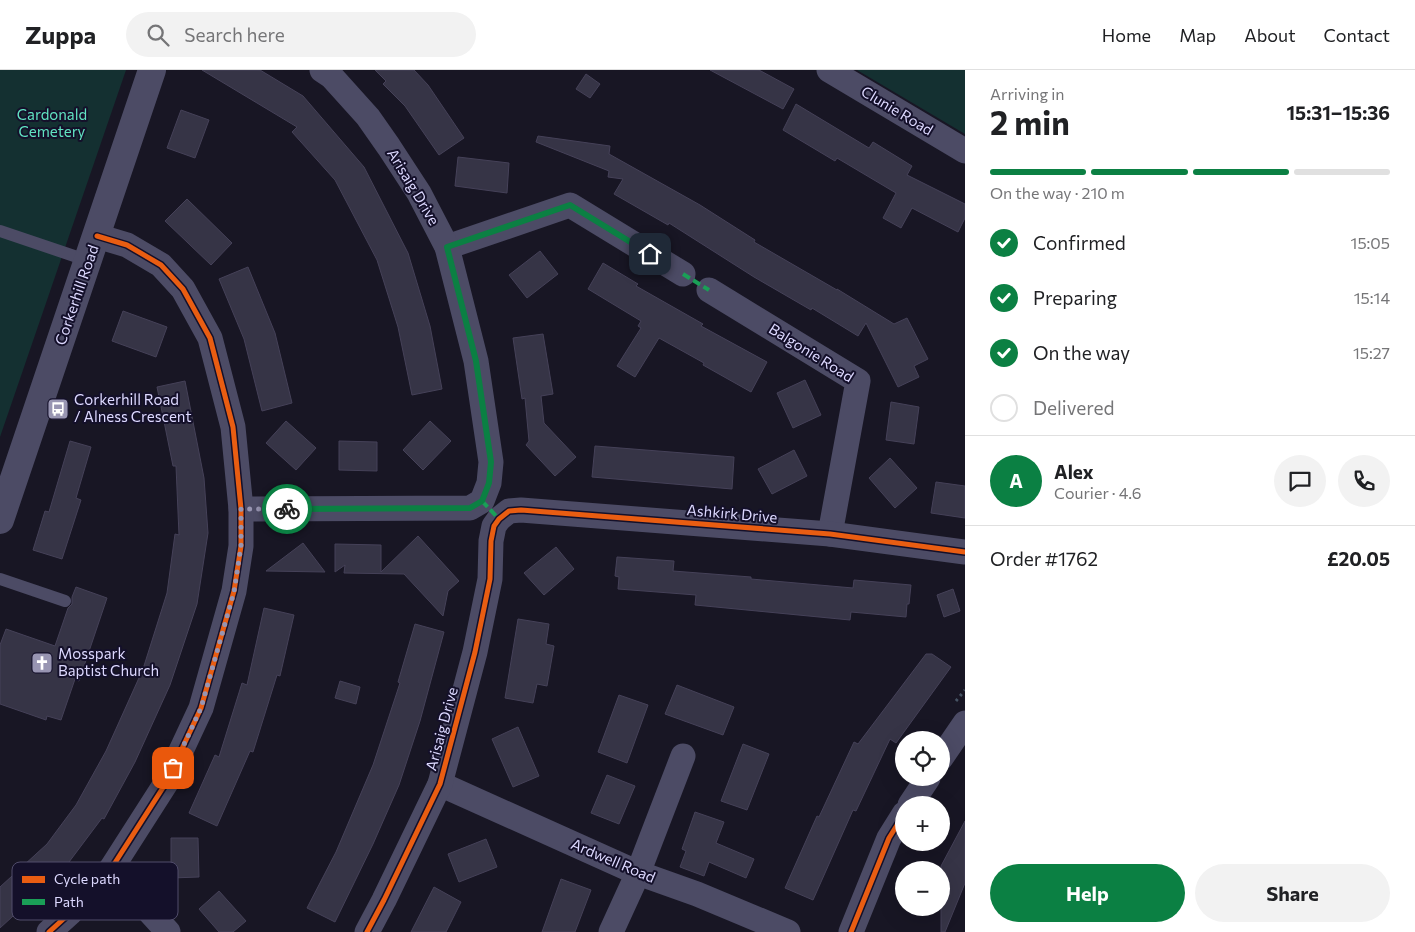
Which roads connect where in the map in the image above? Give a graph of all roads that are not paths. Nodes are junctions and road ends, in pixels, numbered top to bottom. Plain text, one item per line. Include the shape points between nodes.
1 (152, 70) edge
2 (322, 70) edge
3 (829, 70) edge
4 (965, 152) edge
5 (0, 231) edge
6 (447, 247) junction
7 (93, 248) junction
8 (683, 274) dead end
9 (709, 290) dead end
10 (241, 509) junction
11 (498, 519) joint
12 (0, 520) edge
13 (830, 534) junction
14 (965, 552) edge
15 (0, 579) edge
16 (65, 601) dead end
17 (965, 723) edge
18 (950, 745) edge
19 (683, 756) dead end
20 (440, 784) junction
21 (895, 828) edge
22 (115, 862) edge
23 (638, 873) junction
24 (62, 920) edge
25 (157, 920) edge
26 (49, 932) edge
27 (168, 932) edge
28 (367, 932) edge
29 (611, 932) edge
30 (788, 932) edge
31 (850, 932) edge

1 - 7 street, Corkerhill Road
2 - 6 street, Arisaig Drive via 368,117 419,193
3 - 4 street, Clunie Road
5 - 7 lane
6 - 8 street via 570,205
6 - 10 street, Arisaig Drive via 476,361 491,462 489,483 482,501 470,508
7 - 10 street via 127,245 161,265 183,289 210,338 233,427
7 - 12 street, Corkerhill Road
9 - 13 street, Balgonie Road via 858,381
10 - 22 street via 241,546 234,592 201,708 166,783
11 - 13 street, Ashkirk Drive via 509,512 521,510
11 - 20 street, Arisaig Drive via 494,526 490,579 475,652
13 - 14 street, Ashkirk Drive
15 - 16 lane
17 - 18 street
19 - 23 street
20 - 23 street, Ardwell Road
20 - 28 street, Arisaig Drive
21 - 31 street
23 - 29 street
23 - 30 street, Ardwell Road
24 - 26 street
25 - 27 street

